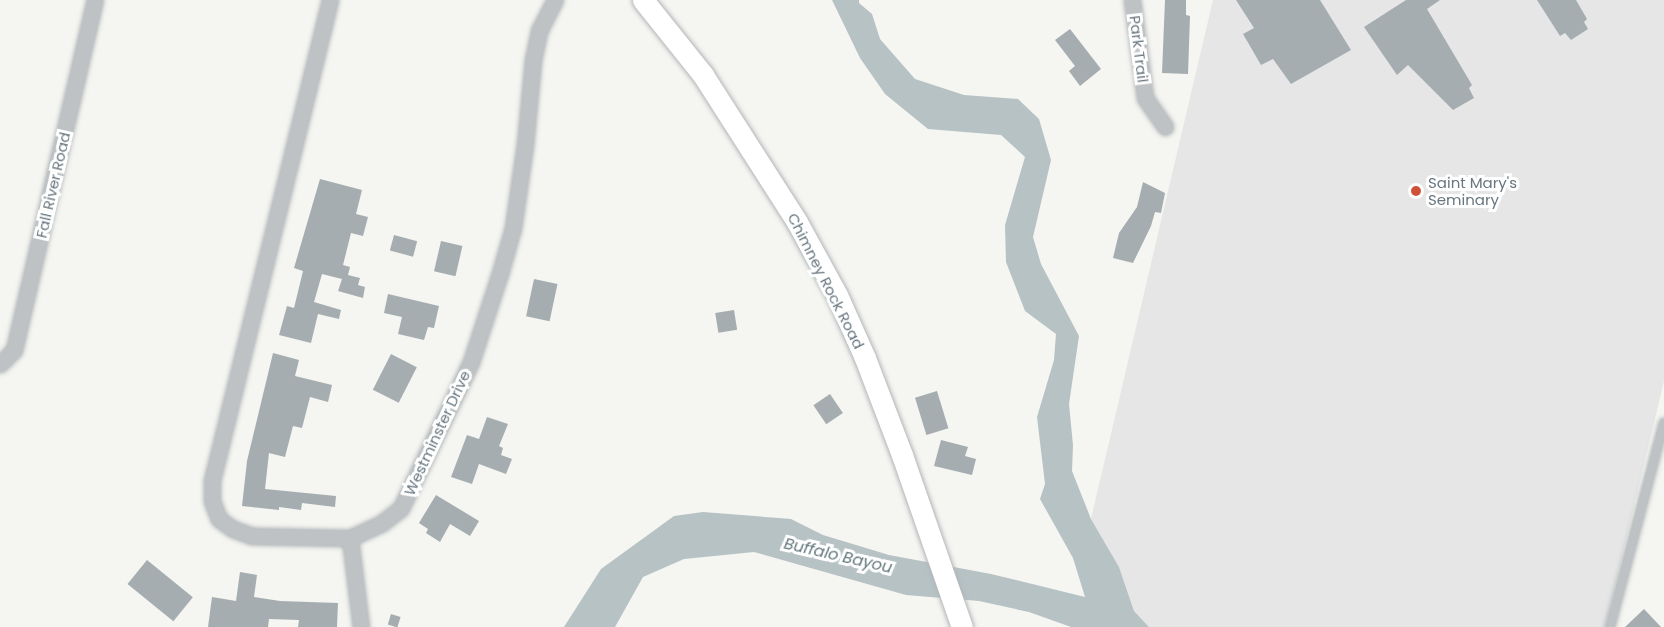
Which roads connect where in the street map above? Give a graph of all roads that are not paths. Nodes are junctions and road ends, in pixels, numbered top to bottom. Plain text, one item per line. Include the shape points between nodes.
1 (95, 0) edge
2 (330, 0) edge
3 (555, 0) edge
4 (643, 0) edge
5 (1132, 0) edge
6 (1165, 127) dead end
7 (0, 364) edge
8 (1664, 423) edge
9 (350, 538) junction
10 (361, 627) edge
11 (962, 627) edge
12 (1610, 627) edge

1 - 7 street, Fall River Road via 14,350
2 - 9 street, Westminster Drive via 212,482 212,501 219,519 252,536
3 - 9 street, Westminster Drive via 539,31 533,60 513,228 471,362 401,508 382,523
4 - 11 main road, Chimney Rock Road via 703,75 797,222 837,295 865,358
5 - 6 street, Park Trail via 1145,98
8 - 12 lane
9 - 10 street

